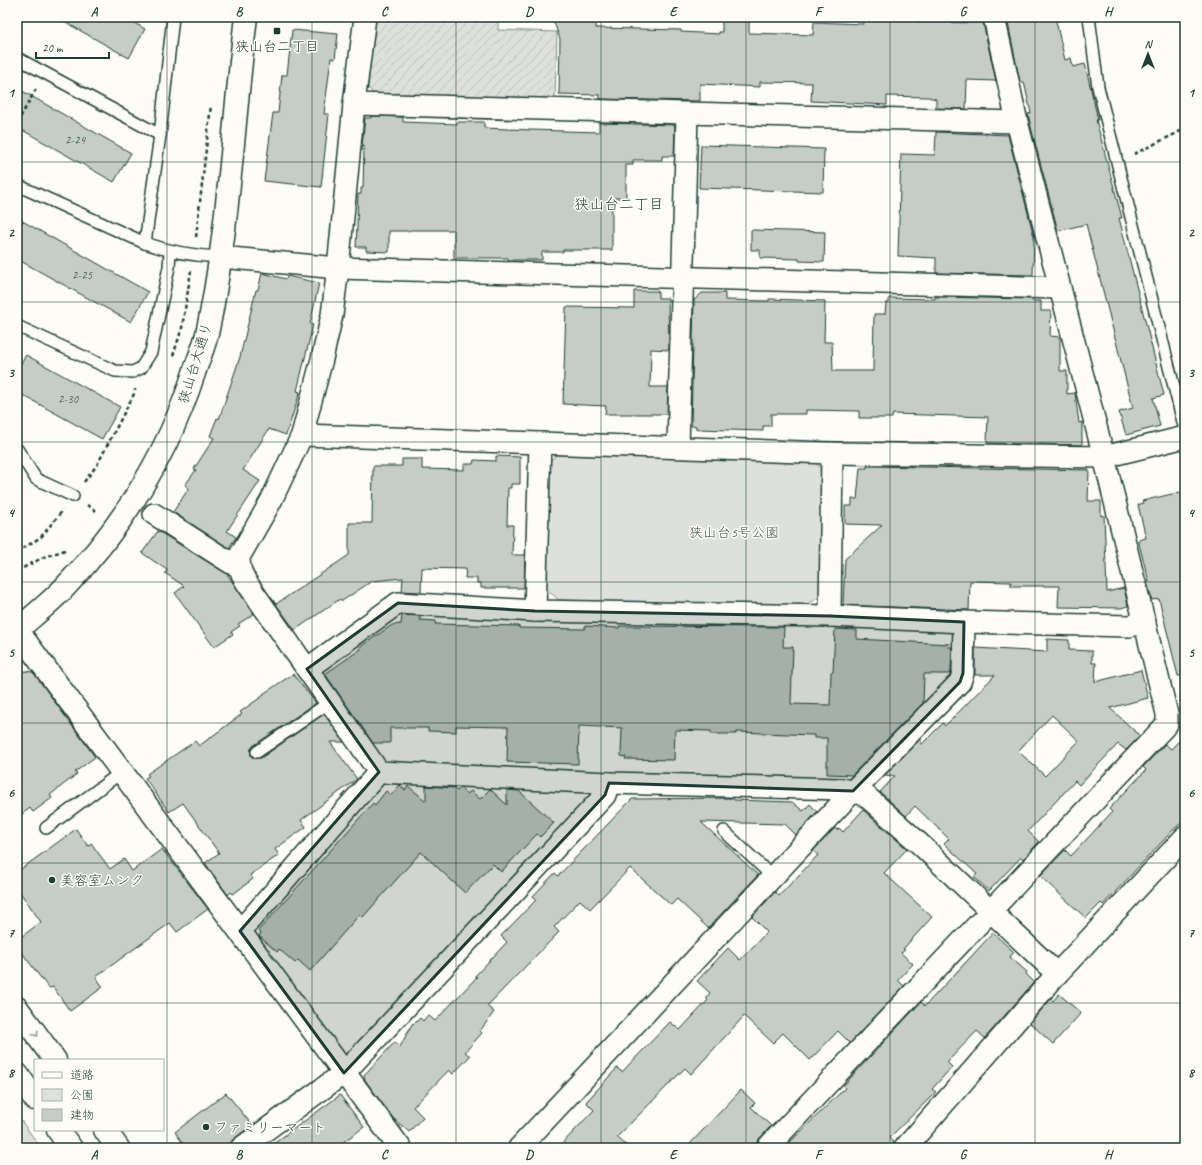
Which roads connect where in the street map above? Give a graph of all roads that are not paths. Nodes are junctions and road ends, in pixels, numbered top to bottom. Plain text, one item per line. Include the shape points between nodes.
1 (173, 17) edge
2 (246, 17) edge
3 (361, 17) edge
4 (365, 17) edge
5 (994, 17) edge
6 (1089, 17) edge
7 (17, 58) edge
8 (354, 104) junction
9 (687, 114) junction
10 (1017, 122) junction
11 (160, 135) junction
12 (17, 185) edge
13 (145, 243) junction
14 (170, 252) junction
15 (220, 257) junction
16 (338, 268) junction
17 (683, 278) junction
18 (1060, 288) junction
19 (17, 326) edge
20 (1185, 430) edge
21 (302, 435) junction
22 (1185, 436) edge
23 (540, 443) junction
24 (678, 447) junction
25 (17, 449) edge
26 (832, 454) junction
27 (1104, 458) junction
28 (73, 496) road end
29 (154, 514) dead end
30 (239, 566) junction
31 (536, 611) junction
32 (830, 616) junction
33 (964, 622) junction
34 (1145, 622) junction
35 (17, 630) edge
36 (307, 669) junction
37 (330, 702) junction
38 (257, 752) dead end
39 (122, 771) junction
40 (379, 772) junction
41 (609, 782) junction
42 (854, 791) junction
43 (46, 828) dead end
44 (724, 831) dead end
45 (1185, 837) edge
46 (773, 877) junction
47 (989, 911) junction
48 (240, 931) junction
49 (1057, 974) junction
50 (17, 1008) edge
51 (53, 1059) edge
52 (344, 1073) junction
53 (17, 1074) edge
54 (34, 1098) edge
55 (59, 1131) edge
56 (106, 1131) edge
57 (71, 1148) edge
58 (118, 1148) edge
59 (241, 1148) edge
60 (400, 1148) edge
61 (519, 1148) edge
62 (767, 1148) edge
63 (905, 1148) edge

1 - 11 lane
2 - 15 street, 狭山台大通り
3 - 4 lane
4 - 8 street
5 - 10 street
6 - 20 lane via 1098,87
7 - 11 lane
8 - 9 street
8 - 16 street
9 - 10 street
9 - 17 street
10 - 18 street
11 - 13 lane
12 - 13 lane
13 - 14 lane
14 - 15 lane
14 - 19 lane via 151,352 141,368 133,372 115,371
15 - 16 street
15 - 35 street, 狭山台大通り via 206,336 184,404 161,454 134,500 108,537 65,587
16 - 17 street
16 - 21 street via 332,315
17 - 18 street
17 - 24 street
18 - 27 street
21 - 23 street
21 - 30 street via 271,501 239,557
22 - 27 street
23 - 24 street
23 - 31 street
24 - 26 street
25 - 28 lane via 36,479
26 - 27 street
26 - 32 street
27 - 34 street
29 - 30 street
30 - 36 street via 241,575
31 - 32 street
31 - 36 street via 398,603
32 - 33 street
33 - 34 street via 1130,626
33 - 42 street via 963,673 960,682
34 - 47 street via 1167,714 1167,724
35 - 39 street
36 - 37 street
37 - 38 lane
37 - 40 street
39 - 43 lane
39 - 48 street
40 - 41 street
40 - 48 street
41 - 42 street via 842,788
41 - 52 street via 605,795
42 - 46 street
42 - 47 street via 871,800
44 - 46 lane
45 - 49 street
46 - 61 street
47 - 49 street
47 - 62 street
48 - 52 street
49 - 63 street
50 -> 51 street
52 - 59 street
52 - 60 street
53 - 54 street
55 - 57 street
56 - 58 street

